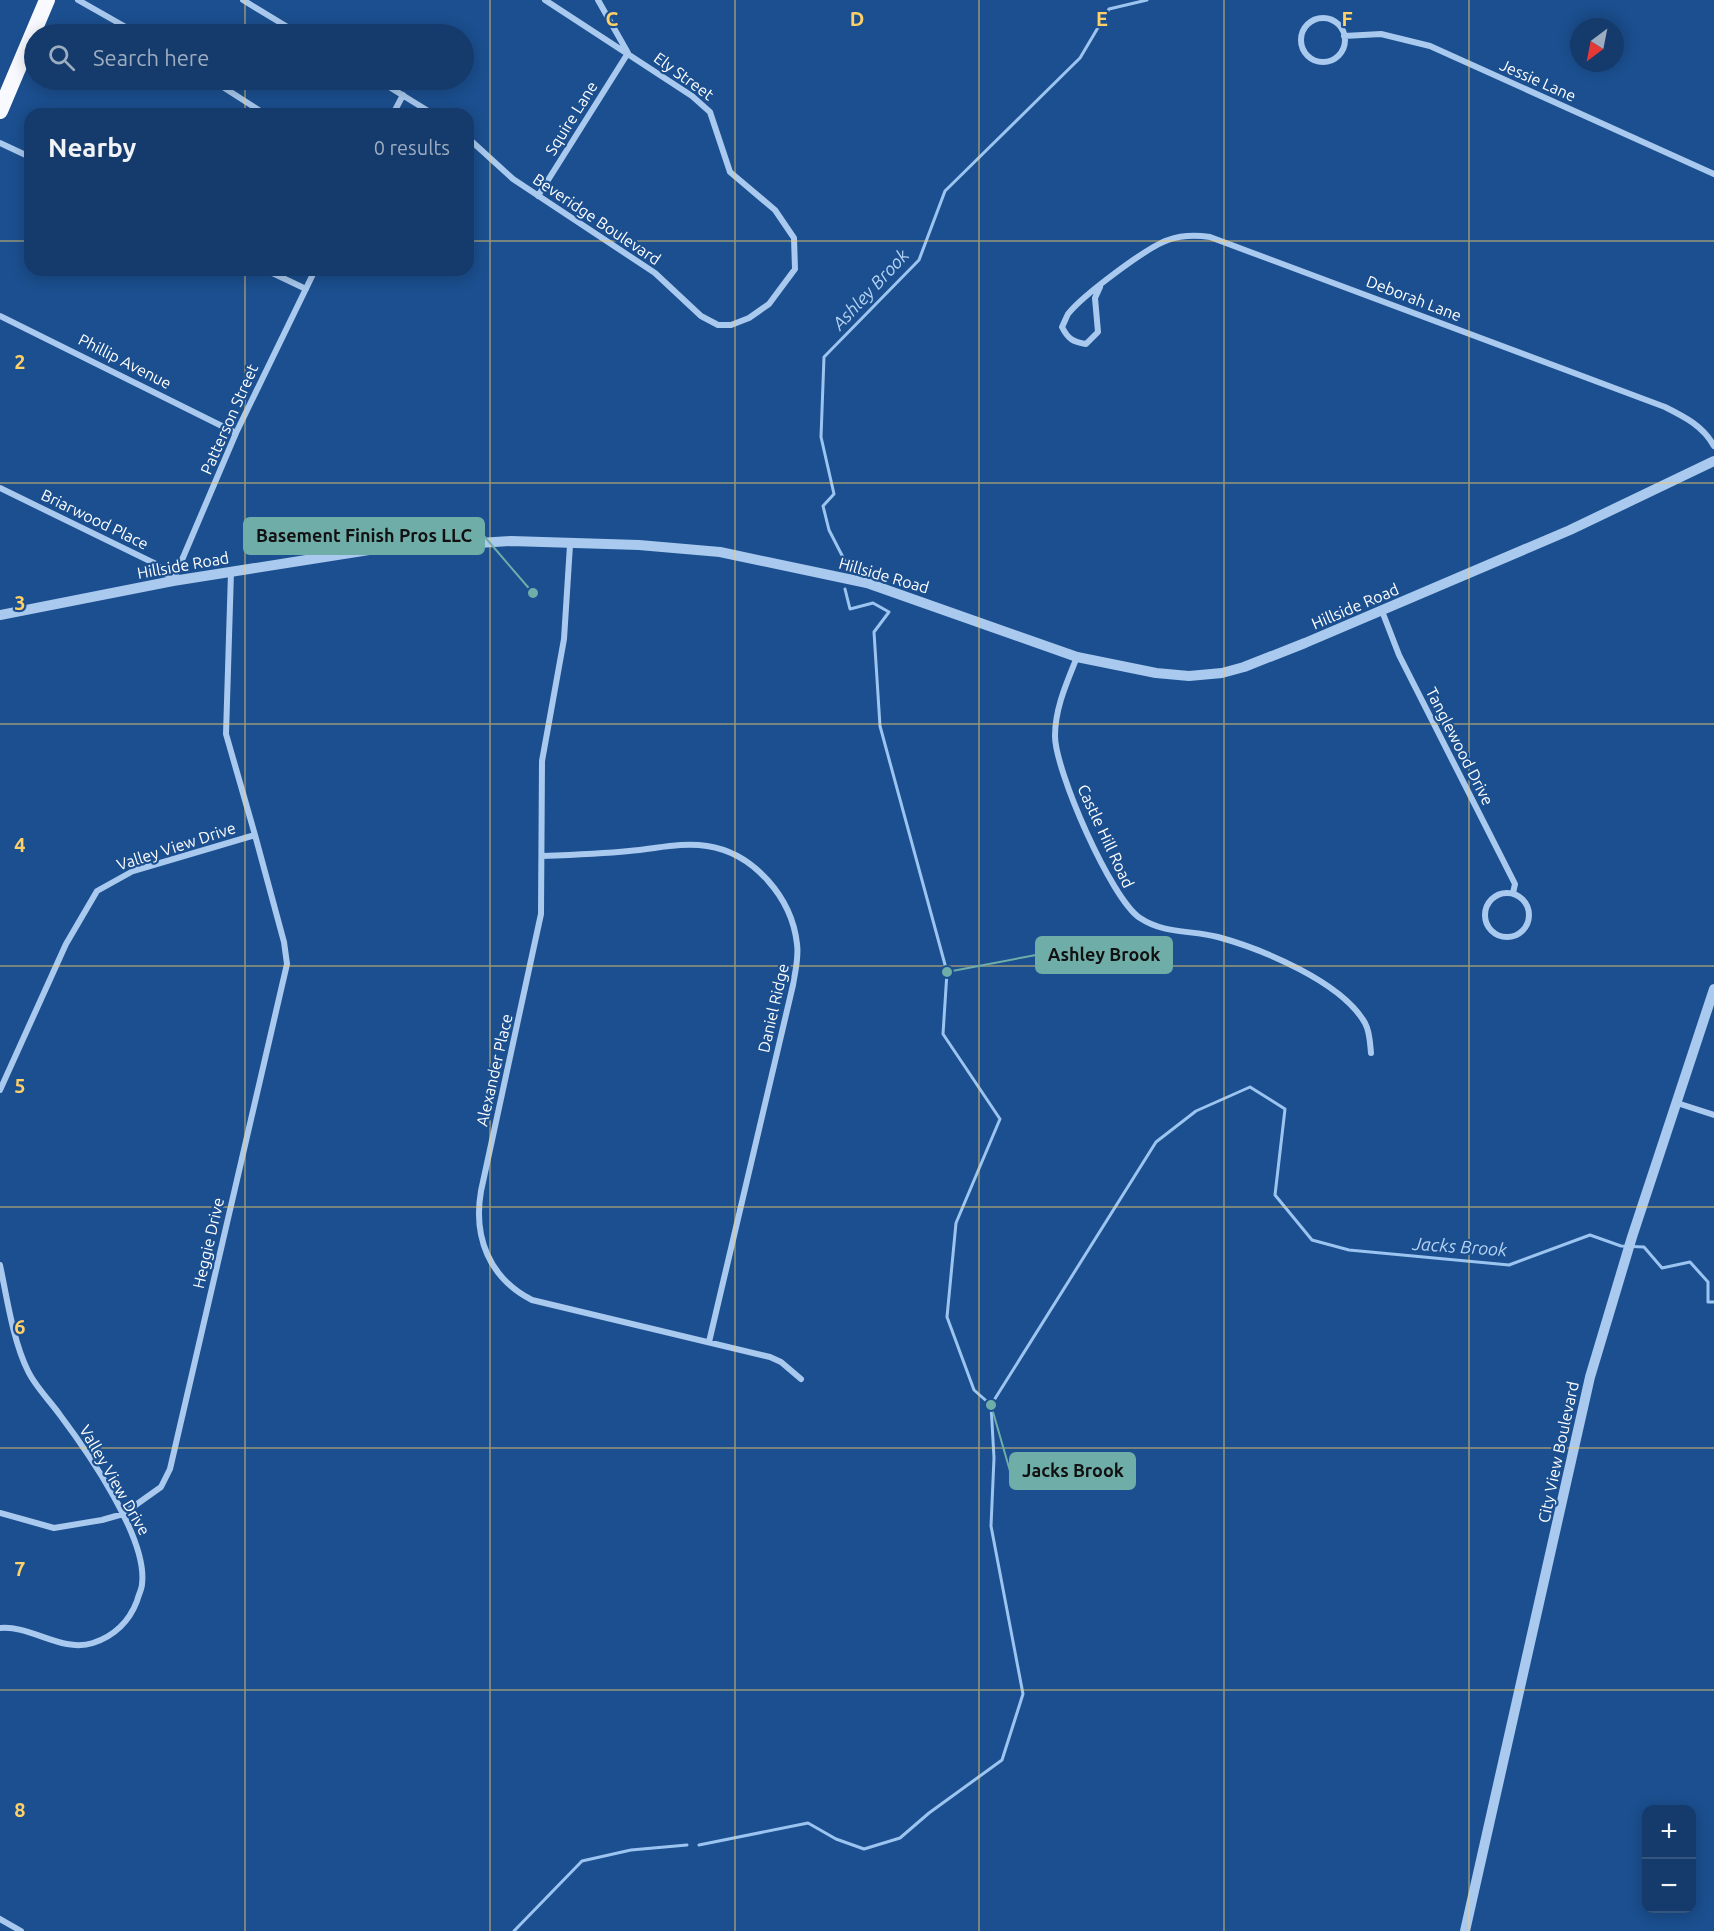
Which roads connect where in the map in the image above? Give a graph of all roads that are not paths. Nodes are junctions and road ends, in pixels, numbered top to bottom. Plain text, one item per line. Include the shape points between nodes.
1 (47, 0) edge
2 (78, 0) edge
3 (243, 0) edge
4 (545, 0) edge
5 (598, 0) edge
6 (37, 24) edge
7 (120, 24) edge
8 (283, 24) edge
9 (1344, 36) junction
10 (628, 53) junction
11 (24, 54) edge
12 (228, 90) edge
13 (395, 90) edge
14 (403, 95) junction
15 (256, 108) edge
16 (396, 108) edge
17 (424, 108) edge
18 (0, 111) edge
19 (0, 143) edge
20 (474, 143) edge
21 (24, 154) edge
22 (1714, 174) edge
23 (538, 196) junction
24 (279, 276) edge
25 (312, 276) edge
26 (1100, 287) junction
27 (306, 289) junction
28 (774, 299) joint
29 (0, 316) edge
30 (236, 432) junction
31 (1714, 446) edge
32 (1714, 462) edge
33 (0, 488) edge
34 (570, 545) junction
35 (231, 572) junction
36 (173, 581) junction
37 (1382, 611) junction
38 (5, 614) edge
39 (0, 621) edge
40 (1077, 657) junction
41 (255, 835) junction
42 (542, 856) junction
43 (1513, 893) junction
44 (1714, 989) edge
45 (1371, 1053) dead end
46 (0, 1090) edge
47 (1677, 1103) junction
48 (1714, 1115) edge
49 (0, 1265) edge
50 (709, 1342) junction
51 (801, 1379) dead end
52 (0, 1513) edge
53 (123, 1514) junction
54 (0, 1628) edge
55 (0, 1919) edge
56 (21, 1931) edge
57 (1465, 1931) edge

1 - 6 highway
2 - 7 street
3 - 8 street
4 - 10 street, Ely Street
5 - 10 street
9 - 9 street via 1336,22 1320,18 1305,26 1300,42 1308,57 1325,62 1340,53
9 - 22 street, Jessie Lane via 1381,34 1430,46
10 - 23 street, Squire Lane
10 - 28 street, Ely Street via 710,112 730,172 775,210 794,238 795,269
11 - 18 highway
12 - 15 street
13 - 14 street
14 - 16 street
14 - 17 street
19 - 21 street
20 - 23 street, Beveridge Boulevard
23 - 28 street, Beveridge Boulevard via 655,273 712,323 740,323
24 - 27 street
25 - 27 street, Patterson Street
26 - 26 street, Deborah Lane via 1068,315 1062,327 1075,342 1086,344 1098,332 1095,298
26 - 31 street, Deborah Lane via 1158,244 1184,236 1210,237 1665,407 1691,421
27 - 30 street, Patterson Street
29 - 30 street, Phillip Avenue
30 - 36 street, Patterson Street
32 - 37 street, Hillside Road via 1570,530
33 - 36 street, Briarwood Place via 156,564
34 - 35 street, Hillside Road via 511,541 436,544 330,555
34 - 40 street, Hillside Road via 639,545 720,552 867,583
34 - 42 street, Alexander Place via 564,639 542,761
35 - 36 street, Hillside Road
35 - 41 street, Valley View Drive via 226,734
36 - 38 street, Hillside Road
37 - 40 street, Hillside Road via 1222,673 1156,673
37 - 43 street, Tanglewood Drive via 1399,655 1515,884
38 - 39 street
40 - 45 street, Castle Hill Road via 1056,721 1058,758 1111,884 1125,906 1155,926 1217,937 1299,970 1357,1012 1366,1025
41 - 46 street, Valley View Drive via 133,871 97,891 66,944
41 - 53 street, Heggie Drive via 287,964 170,1469 161,1487
42 - 50 street, Alexander Place via 537,940 478,1208 478,1230 484,1248 503,1279 532,1300
42 - 50 street, Daniel Ridge via 632,851 675,844 709,846 728,852 757,870 780,896 792,920 798,947 793,985
43 - 43 street, Tanglewood Drive via 1498,894 1487,904 1488,926 1506,938 1520,934 1529,922 1528,908
44 - 47 street, City View Boulevard
47 - 48 street
47 - 57 street, City View Boulevard via 1590,1377
49 - 53 street, Valley View Drive via 28,1371 79,1440
50 - 51 street, Alexander Place via 776,1359
52 - 53 street, Heggie Drive via 54,1528
53 - 54 street, Valley View Drive via 139,1549 142,1583 132,1613 123,1625 109,1636 78,1645 13,1626
55 - 56 street

